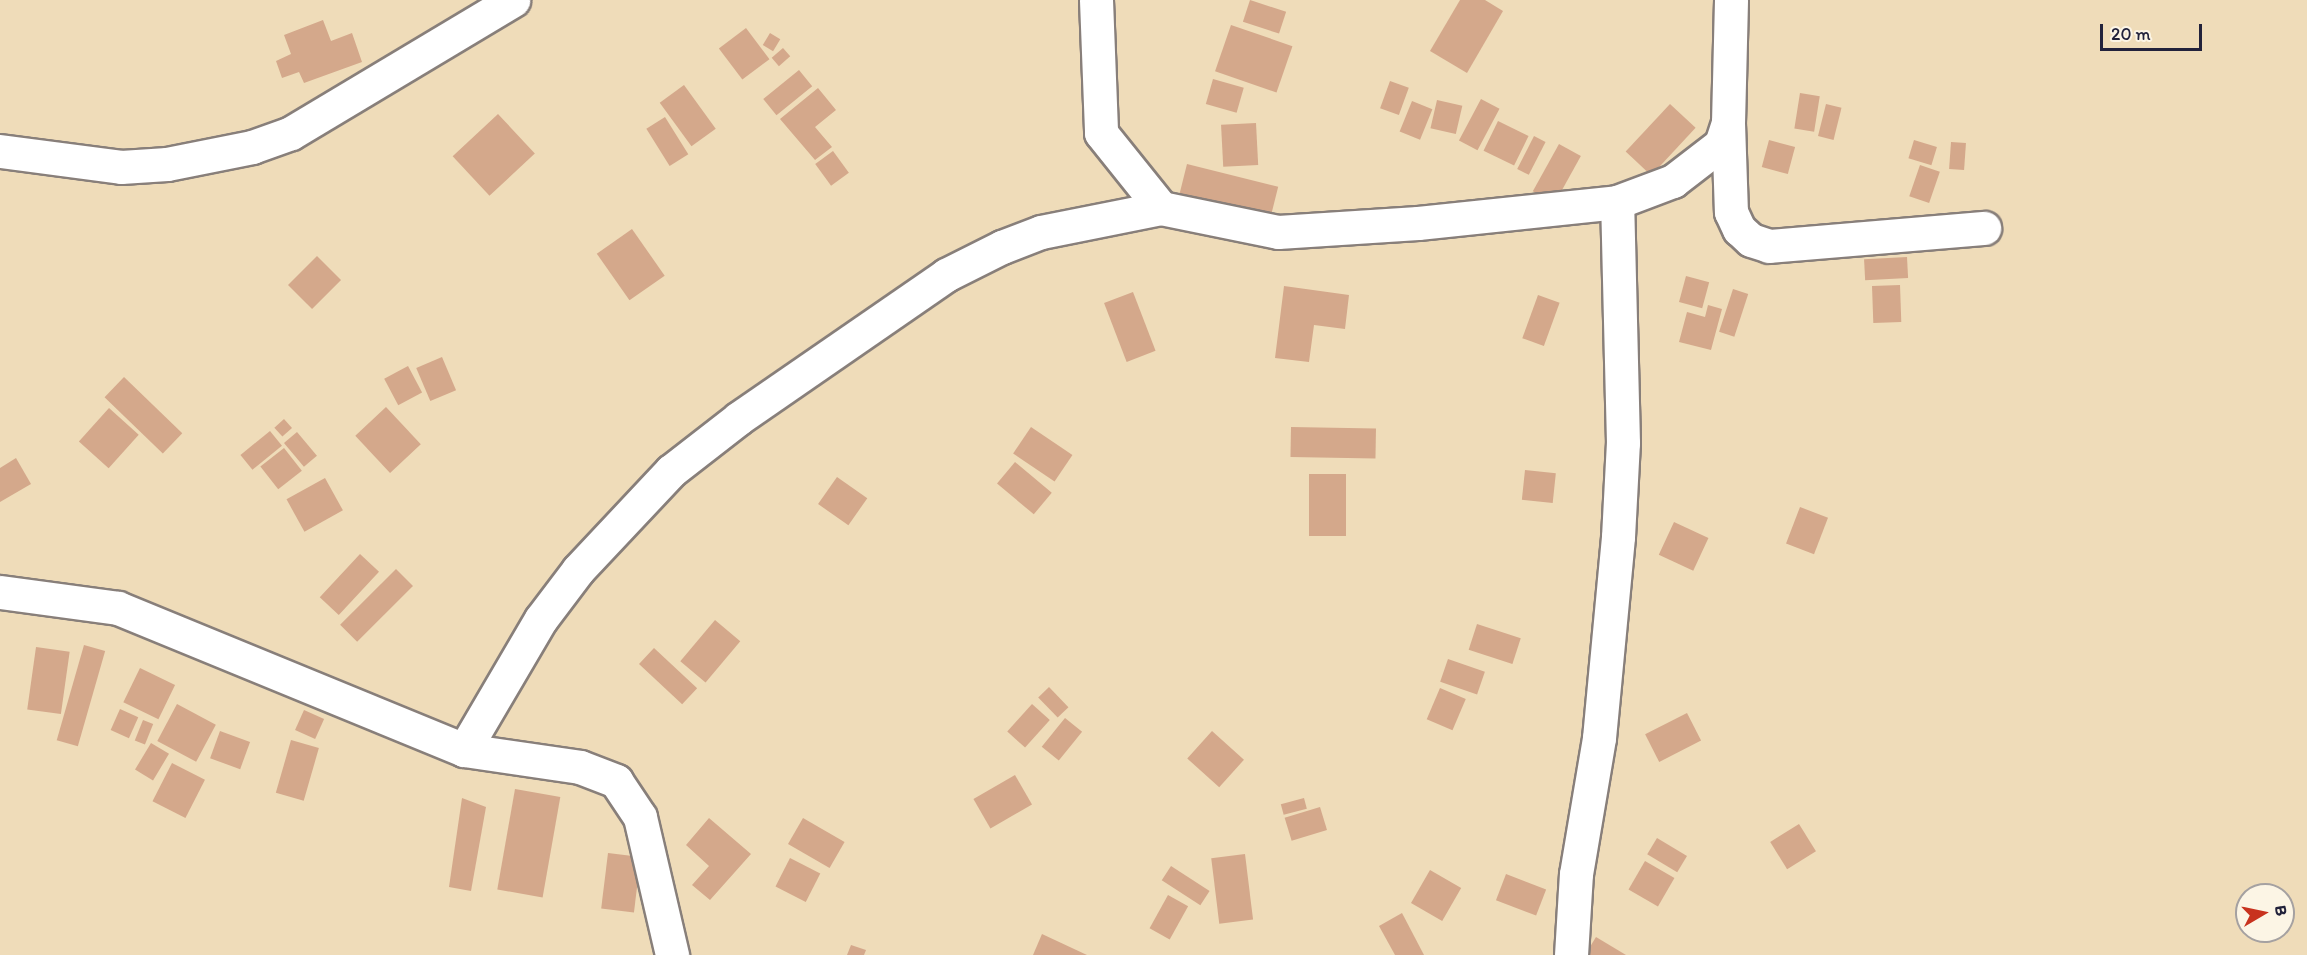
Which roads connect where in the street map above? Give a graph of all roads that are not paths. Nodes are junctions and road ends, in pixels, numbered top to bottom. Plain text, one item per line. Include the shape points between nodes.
1 (513, 0) edge
2 (1096, 0) edge
3 (1731, 0) edge
4 (1728, 123) junction
5 (0, 151) edge
6 (1617, 202) junction
7 (1161, 208) junction
8 (1984, 228) dead end
9 (0, 592) edge
10 (464, 750) junction
11 (672, 955) edge
12 (1570, 955) edge

1 - 5 street via 291,134 252,147 167,164 121,167
2 - 7 street via 1101,133
3 - 4 street
4 - 6 street via 1721,144 1673,181
4 - 8 street via 1731,212 1739,229 1751,240 1769,246
6 - 7 street via 1418,223 1278,232
6 - 12 street via 1623,432 1618,537 1604,694 1576,874
7 - 10 street via 1041,232 993,251 946,275 731,424 671,471 578,570 541,619
9 - 10 street via 118,608
10 - 11 street via 580,767 616,781 640,817

